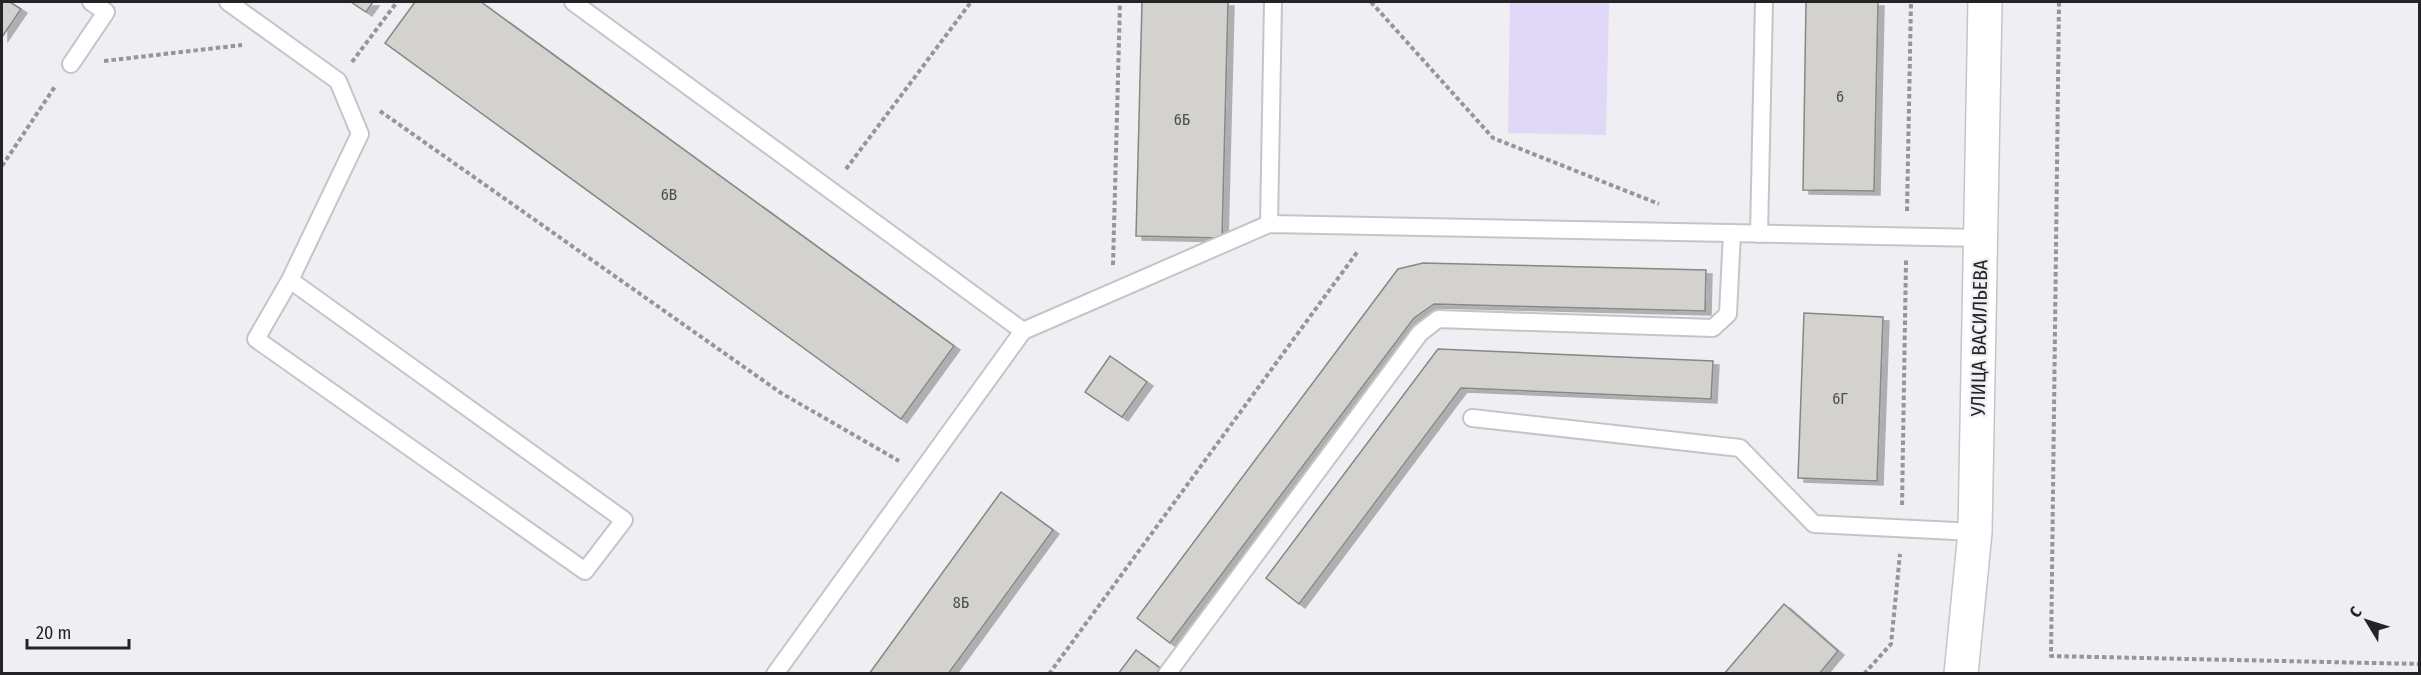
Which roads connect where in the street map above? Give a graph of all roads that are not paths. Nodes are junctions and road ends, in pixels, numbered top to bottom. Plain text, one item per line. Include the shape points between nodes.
1 (91, 2) edge
2 (228, 2) edge
3 (573, 2) edge
4 (1273, 2) edge
5 (1764, 2) edge
6 (1985, 2) edge
7 (71, 64) road end
8 (1269, 224) junction
9 (1732, 233) junction
10 (1759, 234) junction
11 (1981, 238) junction
12 (290, 280) junction
13 (1023, 331) junction
14 (1473, 418) dead end
15 (1976, 532) junction
16 (775, 674) edge
17 (1167, 674) edge
18 (1961, 674) edge

1 - 7 lane via 106,12
2 - 12 lane via 338,81 360,134
3 - 13 lane
4 - 8 lane
5 - 10 lane
6 - 11 street, УЛИЦА ВАСИЛЬЕВА
8 - 9 lane
8 - 13 lane
9 - 10 lane
9 - 17 lane via 1728,314 1713,328 1438,319 1420,333
10 - 11 lane
11 - 15 street, УЛИЦА ВАСИЛЬЕВА
12 - 12 lane via 256,339 585,571 624,520
13 - 16 lane
14 - 15 lane via 1740,448 1814,524
15 - 18 street, УЛИЦА ВАСИЛЬЕВА

